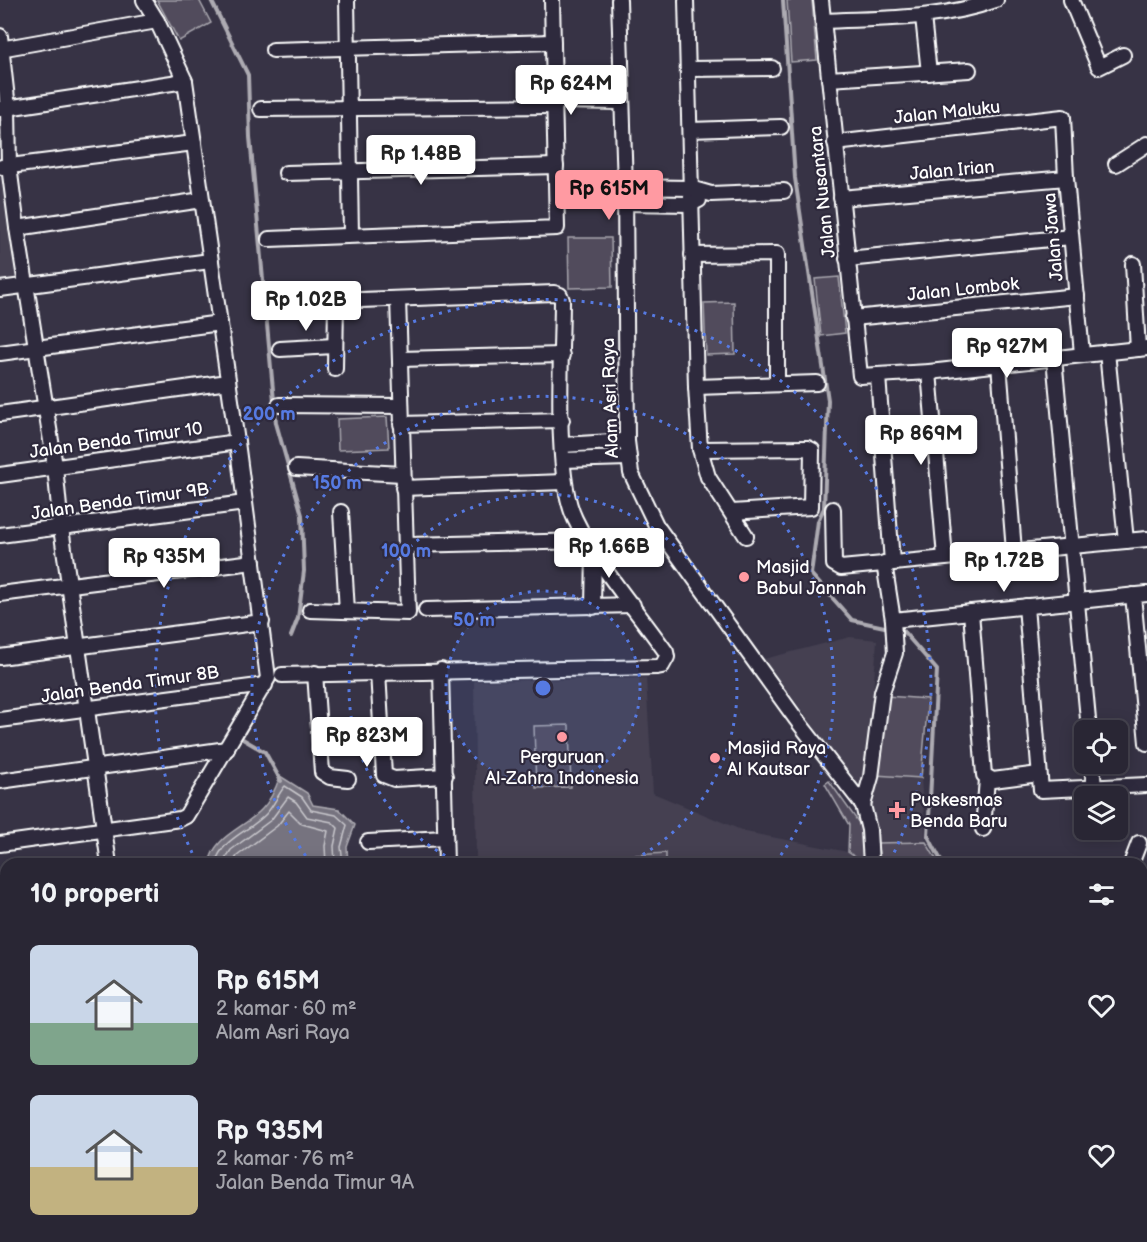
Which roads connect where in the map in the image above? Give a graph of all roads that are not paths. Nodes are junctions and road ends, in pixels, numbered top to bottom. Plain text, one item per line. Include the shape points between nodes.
1 (144, 0) edge
2 (347, 0) edge
3 (552, 0) edge
4 (619, 0) edge
5 (686, 0) edge
6 (822, 0) edge
7 (996, 0) edge
8 (1071, 0) edge
9 (923, 17) junction
10 (157, 21) junction
11 (824, 21) junction
12 (553, 42) junction
13 (0, 44) edge
14 (347, 46) junction
15 (273, 50) dead end
16 (1123, 55) dead end
17 (772, 68) dead end
18 (689, 69) junction
19 (969, 70) dead end
20 (929, 74) junction
21 (829, 80) junction
22 (185, 81) junction
23 (554, 84) junction
24 (621, 85) junction
25 (621, 102) junction
26 (555, 104) junction
27 (4, 109) edge
28 (261, 109) dead end
29 (348, 109) junction
30 (1063, 117) joint
31 (781, 127) dead end
32 (690, 130) junction
33 (835, 142) junction
34 (194, 143) junction
35 (1147, 144) edge
36 (1116, 164) dead end
37 (5, 166) edge
38 (556, 166) junction
39 (286, 173) dead end
40 (350, 173) junction
41 (1066, 178) junction
42 (625, 187) junction
43 (690, 188) junction
44 (784, 191) dead end
45 (711, 194) junction
46 (842, 198) junction
47 (202, 200) junction
48 (625, 204) junction
49 (691, 204) junction
50 (17, 228) junction
51 (351, 235) junction
52 (1071, 237) junction
53 (269, 239) dead end
54 (692, 255) junction
55 (847, 259) junction
56 (210, 261) junction
57 (1133, 264) dead end
58 (26, 286) junction
59 (0, 289) edge
60 (1141, 290) edge
61 (1077, 296) junction
62 (398, 299) junction
63 (336, 300) junction
64 (279, 303) dead end
65 (853, 318) junction
66 (220, 323) junction
67 (334, 346) junction
68 (1143, 348) edge
69 (37, 349) junction
70 (280, 349) dead end
71 (1107, 352) junction
72 (0, 353) edge
73 (1082, 354) junction
74 (562, 355) junction
75 (1054, 358) junction
76 (400, 359) junction
77 (999, 364) junction
78 (335, 369) dead end
79 (929, 372) junction
80 (878, 376) junction
81 (228, 382) junction
82 (817, 383) dead end
83 (777, 384) junction
84 (696, 387) junction
85 (279, 405) dead end
86 (400, 406) junction
87 (46, 409) junction
88 (0, 414) edge
89 (562, 420) junction
90 (401, 424) junction
91 (627, 441) junction
92 (237, 442) junction
93 (563, 445) junction
94 (700, 449) junction
95 (628, 458) junction
96 (563, 460) junction
97 (55, 466) junction
98 (296, 468) dead end
99 (402, 474) junction
100 (0, 475) edge
101 (564, 482) junction
102 (403, 488) junction
103 (245, 503) junction
104 (833, 509) dead end
105 (340, 512) dead end
106 (732, 512) junction
107 (61, 528) junction
108 (0, 535) edge
109 (746, 536) dead end
110 (1147, 539) edge
111 (1126, 541) junction
112 (407, 545) junction
113 (590, 546) junction
114 (1072, 546) junction
115 (1014, 551) junction
116 (945, 557) junction
117 (253, 562) junction
118 (888, 563) junction
119 (70, 585) junction
120 (0, 594) edge
121 (1147, 594) edge
122 (1132, 595) junction
123 (1079, 601) junction
124 (633, 605) junction
125 (1026, 606) junction
126 (593, 607) junction
127 (310, 610) dead end
128 (426, 610) dead end
129 (346, 612) junction
130 (971, 612) junction
131 (893, 620) junction
132 (262, 622) junction
133 (78, 646) junction
134 (0, 657) edge
135 (441, 670) junction
136 (378, 672) junction
137 (315, 673) junction
138 (282, 675) dead end
139 (266, 681) junction
140 (86, 708) junction
141 (0, 720) edge
142 (1088, 720) edge
143 (1147, 743) edge
144 (227, 749) junction
145 (95, 768) junction
146 (1039, 774) junction
147 (445, 776) junction
148 (348, 779) dead end
149 (987, 779) junction
150 (0, 781) edge
151 (1147, 785) edge
152 (1128, 786) edge
153 (1074, 790) edge
154 (862, 805) junction
155 (103, 829) junction
156 (983, 829) dead end
157 (445, 838) junction
158 (368, 842) dead end
159 (0, 843) edge
160 (1138, 843) dead end
161 (108, 858) edge
162 (446, 858) edge
163 (871, 858) edge
164 (1133, 858) edge

1 - 10 street
2 - 14 street
3 - 12 street
4 - 24 street, Alam Asri Raya
5 - 18 street
6 - 11 street, Jalan Nusantara
7 - 9 street via 966,11
8 - 16 street via 1099,67
9 - 11 street
9 - 20 street
10 - 13 street
10 - 22 street
11 - 21 street, Jalan Nusantara
12 - 14 street
12 - 23 street
13 - 27 street
14 - 15 street
14 - 29 street
17 - 18 street
18 - 32 street
19 - 20 street
20 - 21 street
21 - 33 street, Jalan Nusantara
22 - 27 street
22 - 34 street
23 - 24 street
23 - 26 street
24 - 25 street, Alam Asri Raya
25 - 26 street
25 - 42 street, Alam Asri Raya
26 - 29 street
26 - 38 street
27 - 37 street
28 - 29 street
29 - 40 street
30 - 33 street, Jalan Maluku
30 - 41 street, Jalan Jawa
31 - 32 street
32 - 43 street
33 - 46 street, Jalan Nusantara
34 - 37 street
34 - 47 street
35 - 36 street
37 - 50 street
38 - 40 street
38 - 51 street via 558,223 552,230
39 - 40 street
40 - 51 street
41 - 46 street, Jalan Irian
41 - 52 street, Jalan Jawa
42 - 43 street
42 - 48 street, Alam Asri Raya
43 - 45 street
43 - 49 street
44 - 45 street
45 - 49 street
46 - 55 street, Jalan Nusantara
47 - 50 street
47 - 56 street
48 - 49 street
48 - 91 street, Alam Asri Raya
49 - 54 street
50 - 58 street
51 - 53 street
52 - 55 street
52 - 61 street, Jalan Jawa
54 - 83 street via 777,254
54 - 84 street
55 - 65 street, Jalan Nusantara
56 - 58 street
56 - 66 street
57 - 60 street
58 - 59 street
58 - 69 street
60 - 68 street
61 - 65 street, Jalan Lombok
61 - 73 street, Jalan Jawa
62 - 63 street
62 - 74 street via 554,292 562,300
62 - 76 street
63 - 64 street
63 - 67 street
65 - 80 street, Jalan Nusantara via 858,372 864,377
66 - 69 street
66 - 81 street
67 - 70 street
67 - 78 street
68 - 71 street
69 - 72 street
69 - 87 street
71 - 73 street
71 - 111 street
73 - 75 street
74 - 76 street
74 - 89 street
75 - 77 street
75 - 114 street
76 - 86 street
77 - 79 street
77 - 115 street
79 - 80 street
79 - 116 street
80 - 118 street
81 - 87 street
81 - 92 street
82 - 83 street
83 - 84 street
84 - 94 street
85 - 86 street
86 - 90 street
87 - 88 street
87 - 97 street
89 - 90 street
89 - 93 street
90 - 99 street
91 - 93 street
91 - 95 street, Alam Asri Raya
92 - 97 street, Jalan Benda Timur 10
92 - 103 street
93 - 96 street
94 - 106 street via 708,477
94 - 106 street via 812,450 811,507
95 - 96 street
95 - 154 street, Alam Asri Raya via 641,496 657,525
96 - 101 street
97 - 100 street, Jalan Benda Timur 10
97 - 107 street
98 - 99 street
99 - 102 street
101 - 102 street
101 - 113 street via 574,519
102 - 112 street
103 - 107 street, Jalan Benda Timur 9B
103 - 117 street
104 - 118 street via 834,564 841,568
105 - 129 street
106 - 109 street
107 - 108 street, Jalan Benda Timur 9B
107 - 119 street
110 - 111 street
111 - 114 street
112 - 113 street
112 - 129 street via 408,613
113 - 124 street
113 - 126 street
114 - 115 street
114 - 123 street
115 - 116 street
116 - 118 street
117 - 119 street
117 - 132 street
118 - 131 street
119 - 120 street
119 - 133 street
121 - 122 street
122 - 123 street
122 - 143 street
123 - 125 street
123 - 142 street
124 - 126 street
124 - 135 street via 666,652 662,666
125 - 130 street
125 - 146 street
126 - 128 street
127 - 129 street
130 - 131 street
130 - 149 street
131 - 154 street via 894,653 882,692 871,777
132 - 133 street
132 - 139 street
133 - 134 street
133 - 140 street
135 - 136 street
135 - 147 street
136 - 137 street
136 - 147 street via 384,775 394,779
137 - 138 street
137 - 148 street via 322,772
139 - 140 street, Jalan Benda Timur 8B
139 - 144 street
140 - 141 street, Jalan Benda Timur 8B
140 - 145 street
144 - 145 street
144 - 155 street via 186,816
145 - 150 street
145 - 155 street
146 - 149 street
146 - 153 street via 1044,792
147 - 157 street
149 - 156 street
151 - 152 street
154 - 163 street, Alam Asri Raya
155 - 159 street
155 - 161 street
157 - 158 street
157 - 162 street
160 - 164 street

